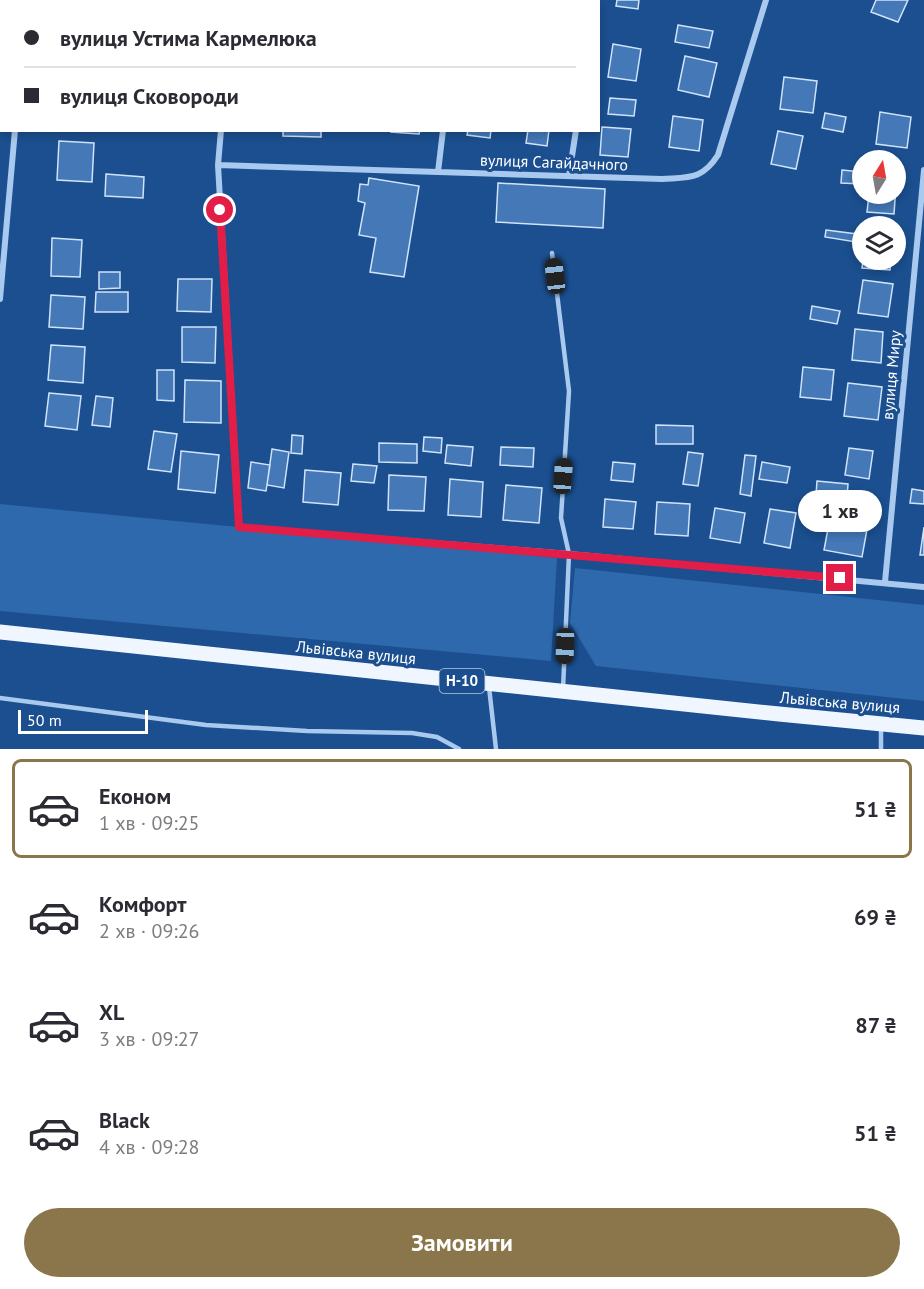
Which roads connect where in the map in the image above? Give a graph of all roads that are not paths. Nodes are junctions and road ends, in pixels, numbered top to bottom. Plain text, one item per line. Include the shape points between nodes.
1 (766, 0) edge
2 (15, 132) edge
3 (221, 132) edge
4 (442, 132) edge
5 (576, 132) edge
6 (218, 165) junction
7 (924, 170) edge
8 (438, 172) junction
9 (569, 176) junction
10 (552, 253) dead end
11 (0, 299) edge
12 (569, 554) junction
13 (885, 582) junction
14 (924, 587) edge
15 (0, 632) edge
16 (489, 684) junction
17 (563, 692) junction
18 (0, 698) edge
19 (881, 723) junction
20 (924, 728) edge
21 (459, 749) edge
22 (496, 749) edge
23 (881, 749) edge

1 - 9 street, вулиця Сагайдачного via 718,155 709,169 692,177 662,179
2 - 11 street
3 - 6 street
4 - 8 street
5 - 9 street
6 - 8 street, вулиця Сагайдачного
6 - 12 street via 239,527
7 - 13 street, вулиця Миру
8 - 9 street, вулиця Сагайдачного
10 - 12 lane via 569,391 561,518
12 - 13 street
12 - 17 lane
13 - 14 street
15 - 16 main road, Львівська вулиця / Н-10
16 - 17 main road, Львівська вулиця / Н-10
16 - 22 lane
17 - 19 main road, Львівська вулиця / Н-10
18 - 21 lane via 206,725 412,733 437,737
19 - 20 main road, Львівська вулиця / Н-10
19 - 23 lane

